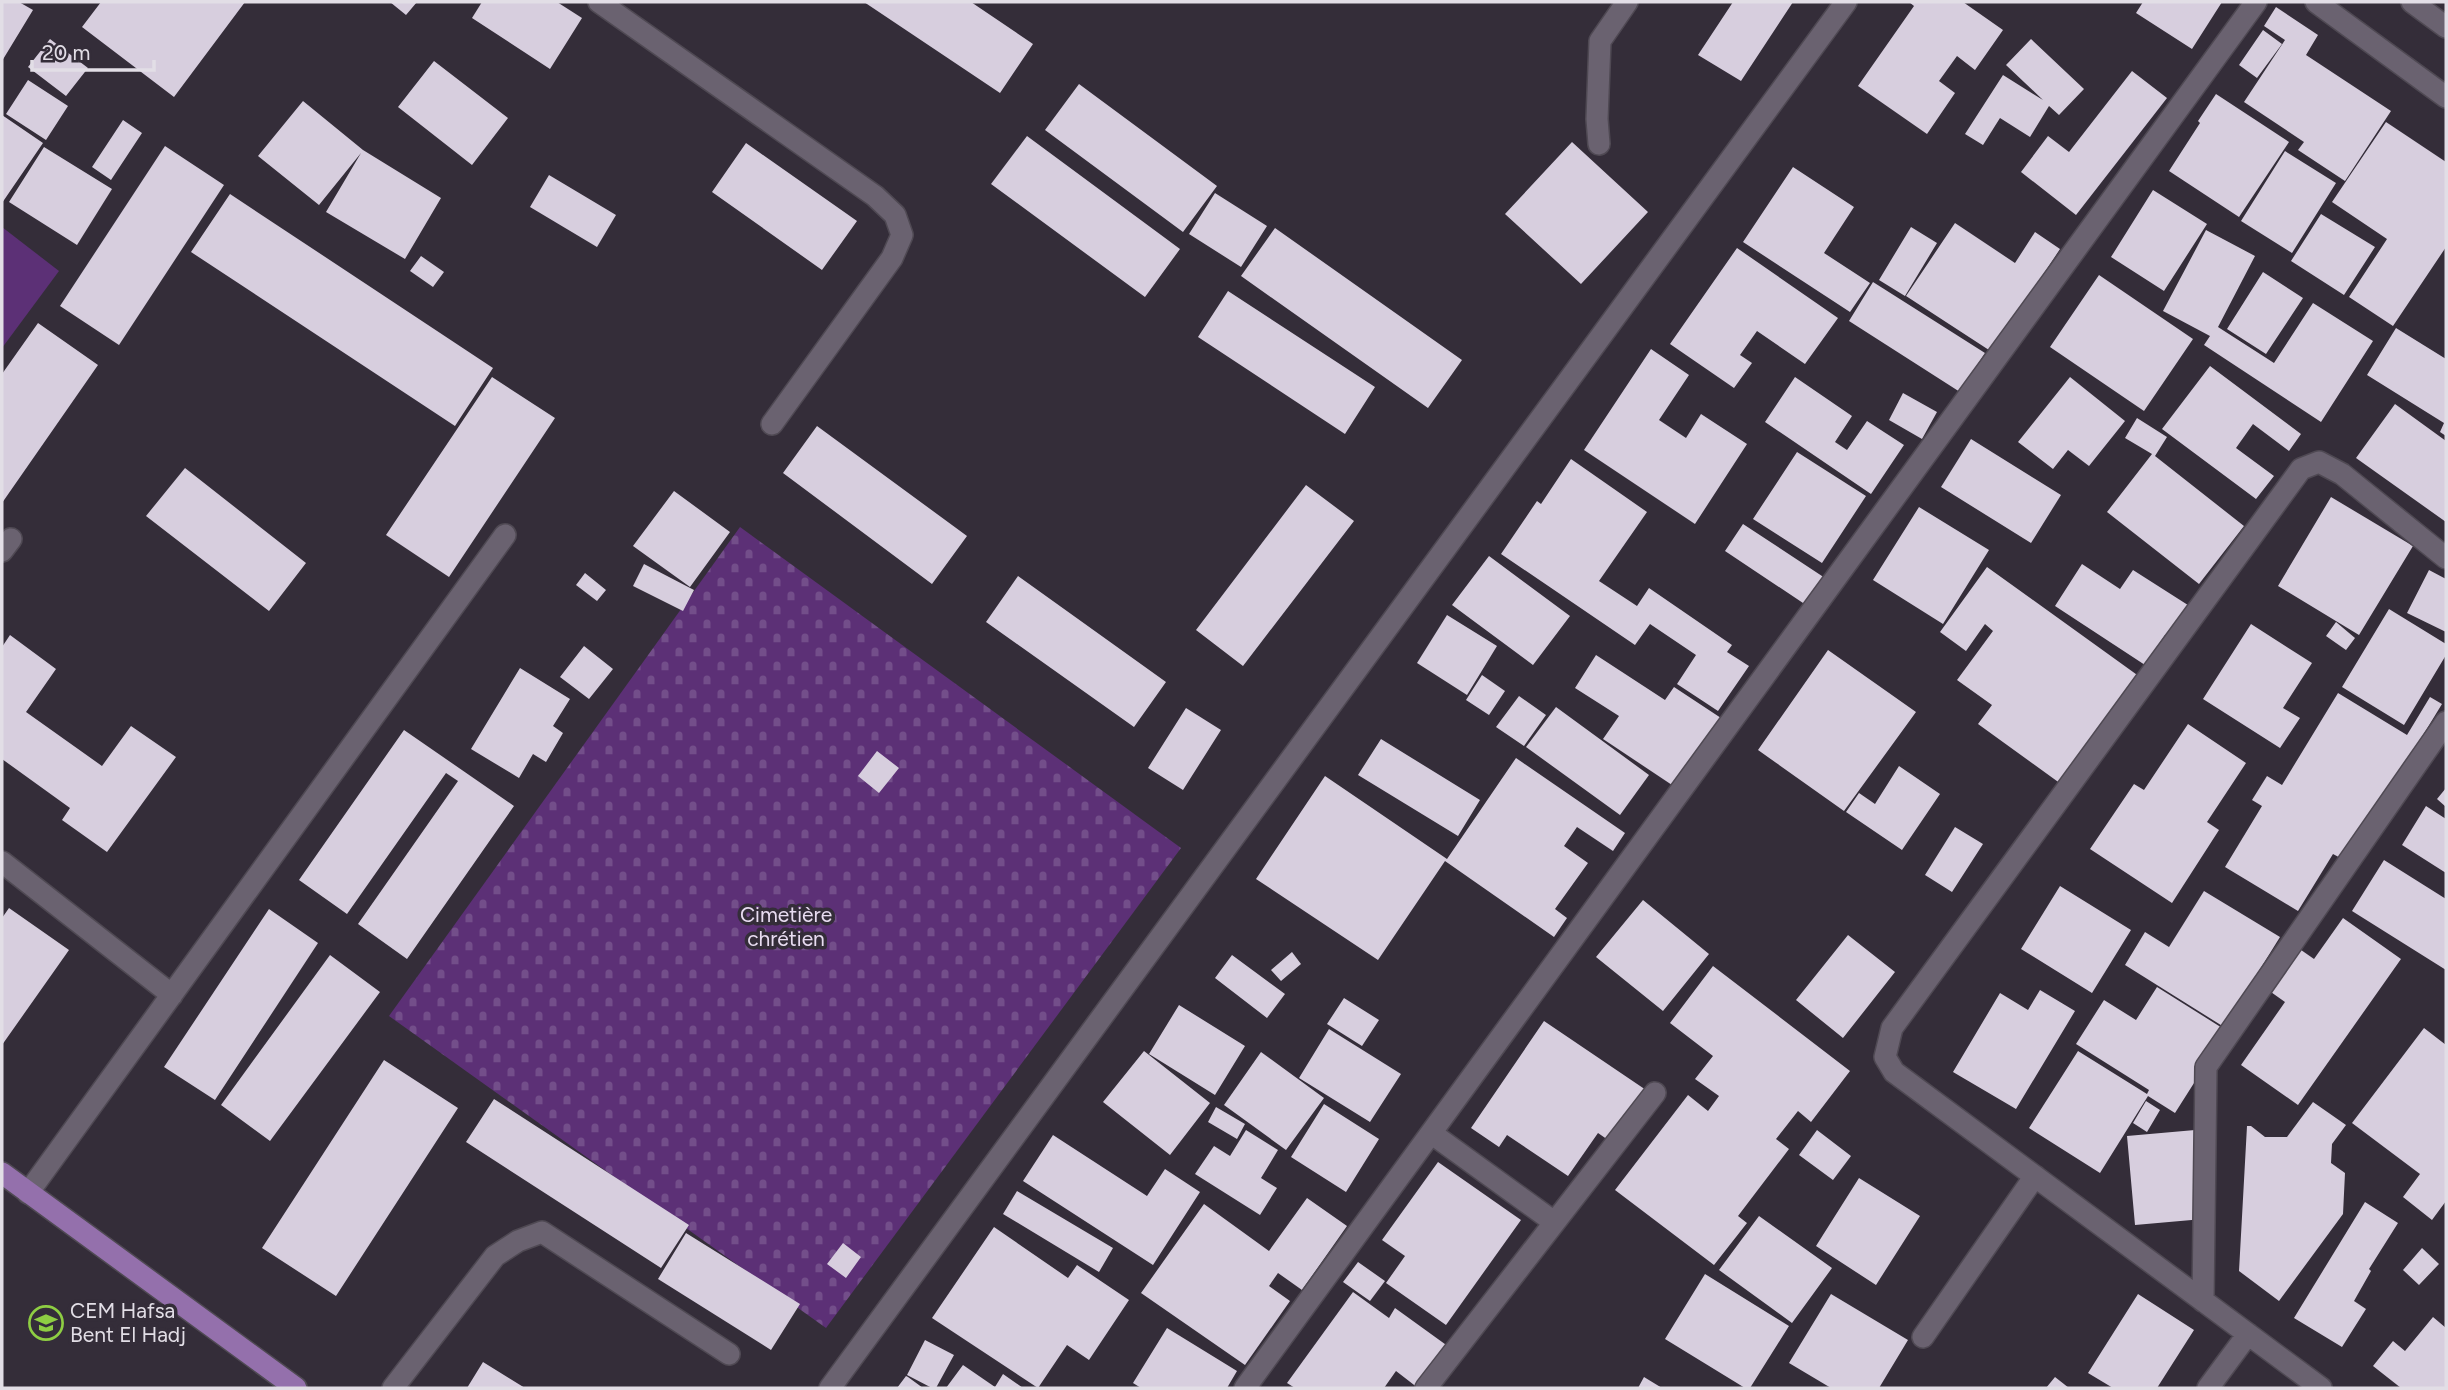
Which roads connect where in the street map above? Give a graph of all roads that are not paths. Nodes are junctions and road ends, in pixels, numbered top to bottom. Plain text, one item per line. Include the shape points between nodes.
1 (599, 2) edge
2 (1627, 2) edge
3 (1846, 2) edge
4 (2256, 2) edge
5 (2316, 2) edge
6 (2412, 2) edge
7 (2446, 27) edge
8 (2446, 97) edge
9 (1599, 144) dead end
10 (772, 424) dead end
11 (505, 535) dead end
12 (2446, 558) edge
13 (2446, 722) edge
14 (2, 862) edge
15 (172, 995) junction
16 (1655, 1093) dead end
17 (1431, 1133) junction
18 (2, 1173) edge
19 (2035, 1176) junction
20 (28, 1192) junction
21 (1554, 1222) junction
22 (2203, 1301) junction
23 (2248, 1334) junction
24 (1923, 1337) dead end
25 (729, 1354) dead end
26 (296, 1388) edge
27 (394, 1388) edge
28 (830, 1388) edge
29 (1245, 1388) edge
30 (1426, 1388) edge
31 (2207, 1388) edge
32 (2321, 1388) edge

1 - 10 street via 875,196 894,215 902,235 892,258
2 - 9 street via 1600,41
3 - 28 street
4 - 17 street
5 - 8 street
6 - 7 street
11 - 15 street
12 - 19 street via 2342,474 2319,463 2301,468 1892,1028 1885,1057 1894,1072
13 - 22 street via 2206,1068
14 - 15 street
15 - 20 street
16 - 21 street
17 - 21 street
17 - 29 street
18 - 20 main road
19 - 22 street
19 - 24 street
20 - 26 main road
21 - 30 street
22 - 23 street
23 - 31 street
23 - 32 street
25 - 27 street via 542,1232 495,1256

